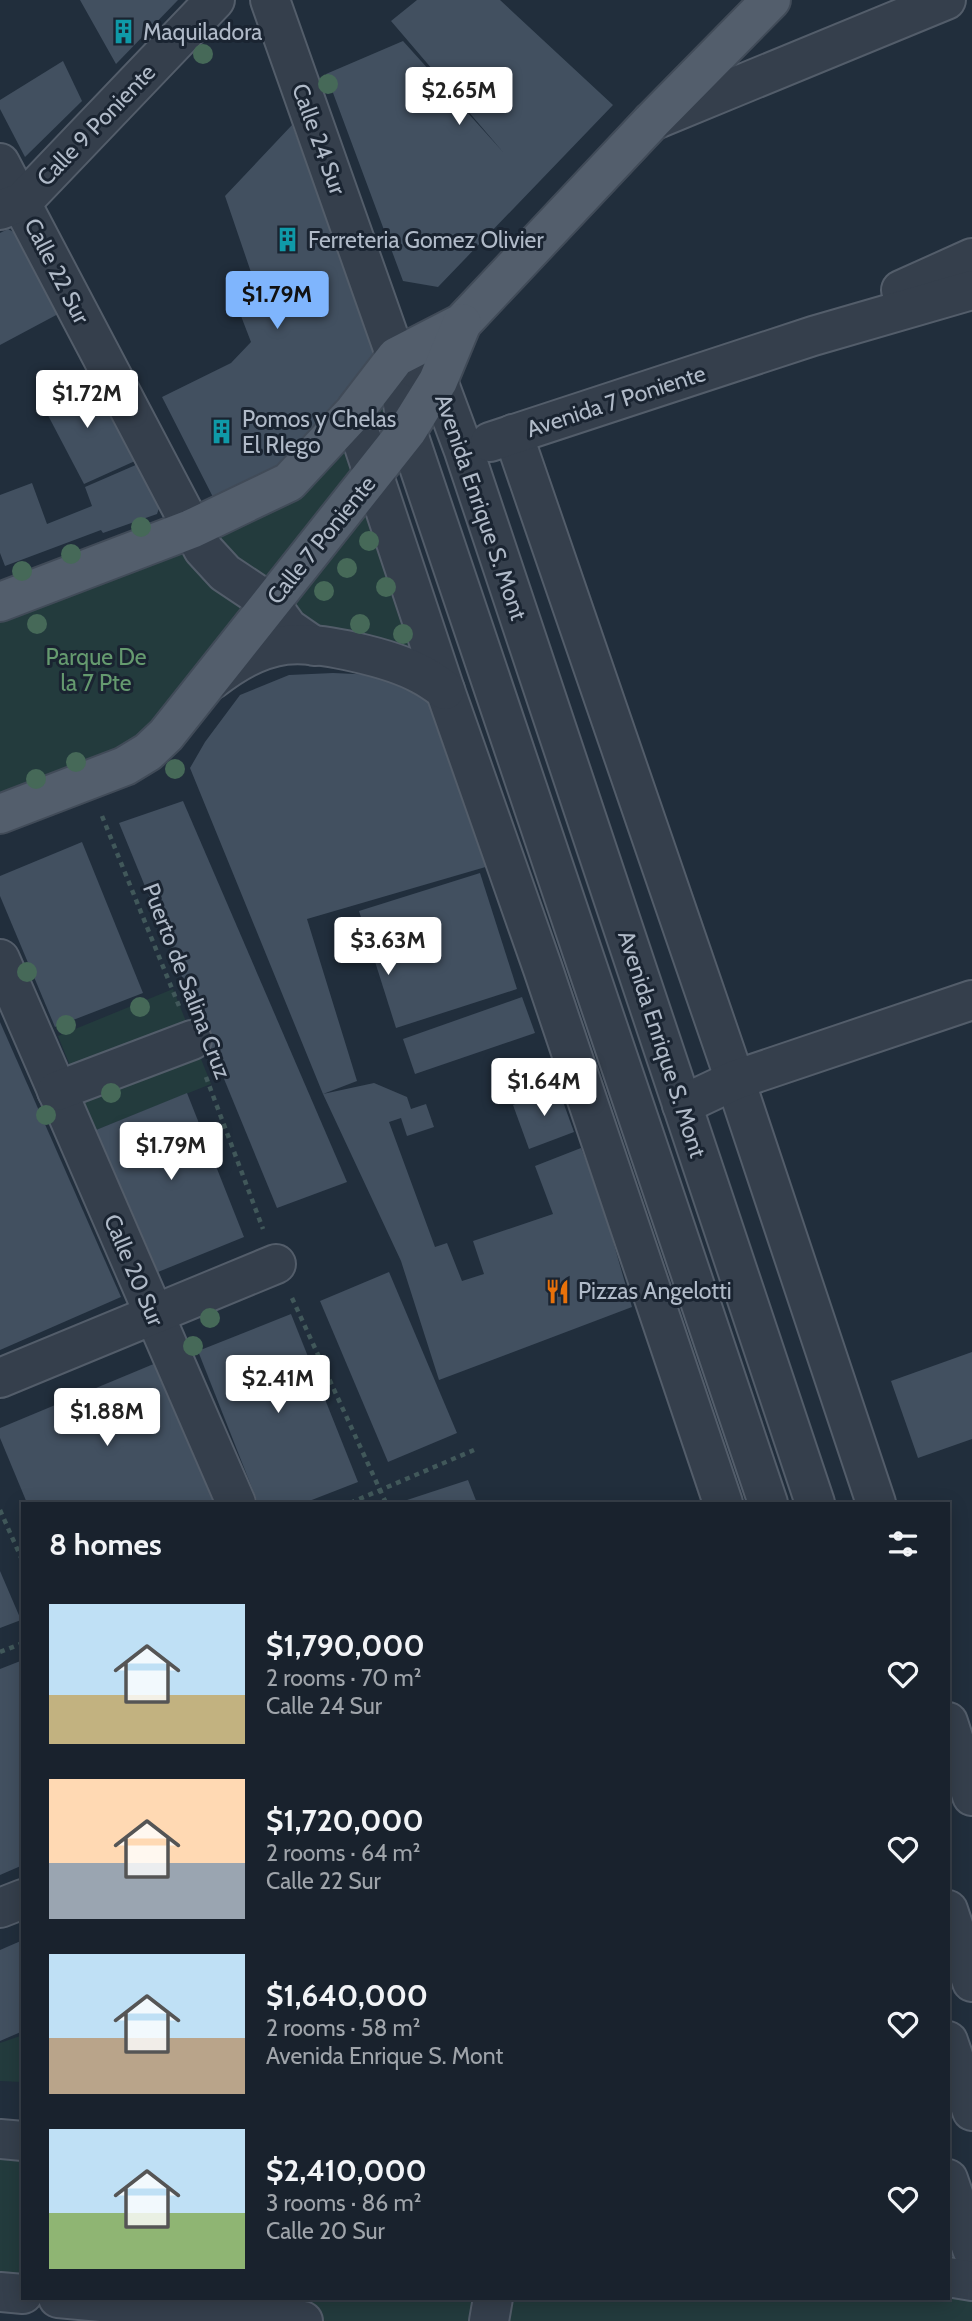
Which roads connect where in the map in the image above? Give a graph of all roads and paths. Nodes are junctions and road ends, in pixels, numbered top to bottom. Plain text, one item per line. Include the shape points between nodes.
1 (215, 0) edge
2 (270, 0) edge
3 (771, 0) edge
4 (946, 0) edge
5 (652, 121) junction
6 (0, 163) edge
7 (11, 206) edge
8 (972, 258) edge
9 (972, 290) edge
10 (462, 323) junction
11 (813, 336) junction
12 (396, 357) junction
13 (438, 381) junction
14 (353, 413) junction
15 (513, 434) junction
16 (413, 449) junction
17 (464, 451) junction
18 (375, 472) junction
19 (191, 529) junction
20 (0, 602) edge
21 (270, 603) junction
22 (314, 646) junction
23 (200, 690) junction
24 (445, 690) junction
25 (610, 716) junction
26 (560, 739) junction
27 (87, 780) junction
28 (0, 814) edge
29 (0, 959) edge
30 (972, 1000) edge
31 (192, 1040) junction
32 (735, 1080) junction
33 (57, 1091) junction
34 (682, 1105) junction
35 (276, 1264) junction
36 (154, 1315) junction
37 (0, 1378) edge
38 (474, 1450) dead end
39 (380, 1490) junction
40 (236, 1502) edge
41 (352, 1502) edge
42 (386, 1502) edge
43 (723, 1502) edge
44 (768, 1502) edge
45 (815, 1502) edge
46 (876, 1502) edge
47 (0, 1510) edge
48 (21, 1557) edge
49 (21, 1644) edge
50 (0, 1651) edge
51 (956, 1733) edge
52 (972, 1796) edge
53 (21, 1900) edge
54 (0, 1908) edge
55 (950, 1916) edge
56 (972, 1982) edge
57 (950, 2047) edge
58 (972, 2111) edge
59 (0, 2139) edge
60 (21, 2141) edge
61 (950, 2185) edge
62 (972, 2249) edge
63 (950, 2277) edge
64 (972, 2281) edge
65 (0, 2292) edge
66 (21, 2294) edge
67 (79, 2300) edge
68 (493, 2300) edge
69 (303, 2321) edge
70 (489, 2321) edge

1 - 7 street, Calle 9 Poniente
2 - 12 street, Calle 24 Sur
3 - 5 main road
4 - 5 street
5 - 10 main road
6 - 7 street, Calle 22 Sur
7 - 19 street, Calle 22 Sur
8 - 11 street, Avenida 7 Poniente via 833,321
9 - 11 street, Avenida 7 Poniente
10 - 12 main road
10 - 13 main road, Calle 7 Poniente
11 - 15 street, Avenida 7 Poniente
12 - 13 street, Avenida Enrique S. Mont
12 - 14 main road
12 - 16 street, Avenida Enrique S. Mont
13 - 16 main road, Calle 7 Poniente
13 - 17 street, Avenida Enrique S. Mont
14 - 18 street
14 - 19 main road via 289,482
15 - 17 street, Avenida 7 Poniente
15 - 25 street
16 - 17 street, Avenida 7 Poniente
16 - 18 main road, Calle 7 Poniente
16 - 44 street, Avenida Enrique S. Mont
17 - 26 street, Avenida Enrique S. Mont
18 - 21 main road, Calle 7 Poniente
18 - 24 street
19 - 20 main road
19 - 21 street, Calle 22 Sur via 225,573
21 - 22 street, Calle 22 Sur via 288,628
21 - 23 main road, Calle 7 Poniente
22 - 23 street via 285,645 253,654
22 - 24 street via 385,660 421,674
23 - 27 main road, Calle 7 Poniente via 149,752
24 - 43 street
25 - 26 street
25 - 32 street
26 - 34 street, Avenida Enrique S. Mont
27 - 28 main road, Calle 7 Poniente
27 - 31 path, Puerto de Salina Cruz
29 - 33 street, Calle 20 Sur
30 - 32 street
31 - 33 street
31 - 35 path, Puerto de Salina Cruz
32 - 34 street
32 - 46 street
33 - 36 street, Calle 20 Sur
34 - 45 street, Avenida Enrique S. Mont
35 - 36 street
35 - 39 path, Puerto de Salina Cruz
36 - 37 street
36 - 40 street, Calle 20 Sur
38 - 39 path
39 - 41 path
39 - 42 path, Puerto de Salina Cruz
47 - 48 path
49 - 50 path
51 - 52 street
53 - 54 street
55 - 56 street
57 - 58 street
59 - 60 street
61 - 62 street
63 - 64 street
65 - 66 street
67 - 69 street
68 - 70 street

